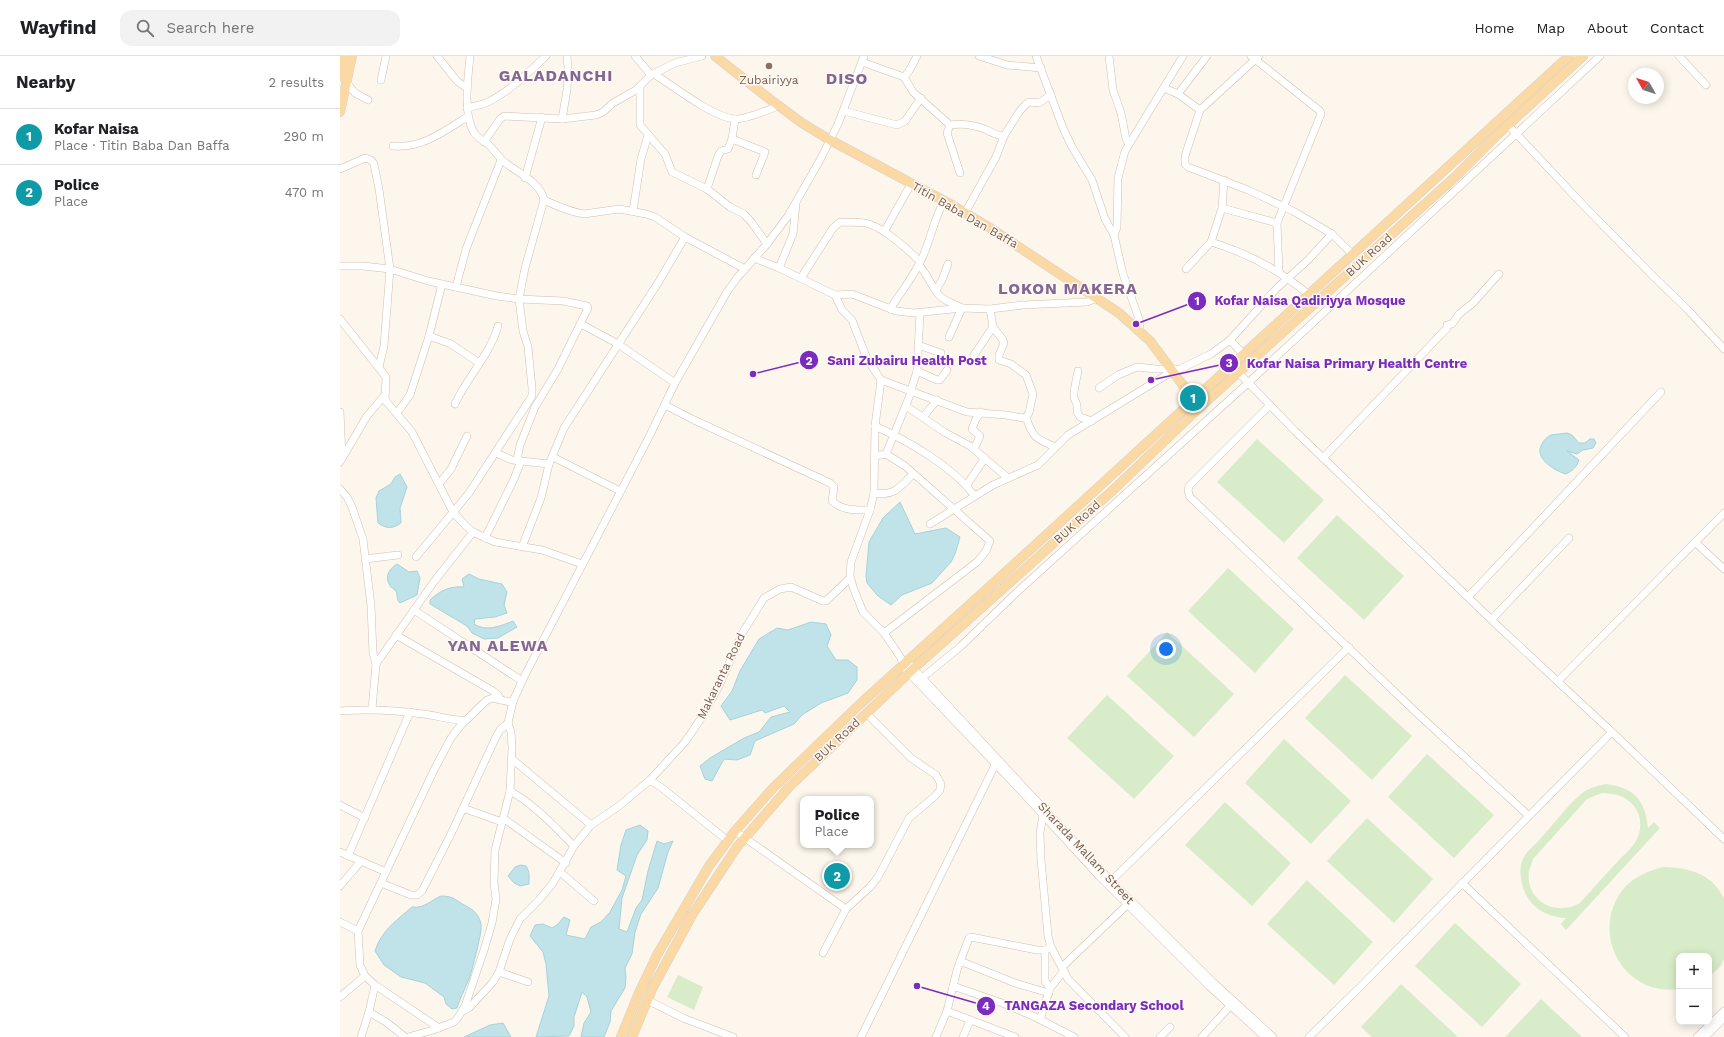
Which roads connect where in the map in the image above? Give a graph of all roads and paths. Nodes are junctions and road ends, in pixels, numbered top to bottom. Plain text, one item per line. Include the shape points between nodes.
1 (345, 56) edge
2 (352, 56) edge
3 (386, 56) edge
4 (437, 56) edge
5 (470, 56) edge
6 (546, 56) edge
7 (567, 56) edge
8 (635, 56) edge
9 (702, 56) edge
10 (715, 56) edge
11 (917, 56) edge
12 (979, 56) edge
13 (1036, 56) edge
14 (1109, 56) edge
15 (1183, 56) edge
16 (1207, 56) edge
17 (1569, 56) edge
18 (1583, 56) edge
19 (1600, 56) edge
20 (1679, 56) edge
21 (1255, 57) edge
22 (863, 59) edge
23 (1041, 68) junction
24 (653, 75) junction
25 (904, 77) junction
26 (344, 80) edge
27 (381, 80) dead end
28 (1706, 85) dead end
29 (640, 87) junction
30 (467, 88) junction
31 (1164, 88) junction
32 (1178, 94) junction
33 (1051, 95) junction
34 (920, 98) junction
35 (368, 100) dead end
36 (778, 106) junction
37 (467, 108) junction
38 (1200, 110) junction
39 (844, 111) junction
40 (340, 112) edge
41 (468, 117) junction
42 (542, 117) junction
43 (562, 119) junction
44 (735, 119) junction
45 (950, 125) junction
46 (1507, 126) junction
47 (648, 135) junction
48 (1514, 135) junction
49 (1004, 136) junction
50 (732, 139) junction
51 (830, 140) junction
52 (484, 142) junction
53 (1128, 143) junction
54 (393, 146) dead end
55 (501, 160) junction
56 (340, 169) edge
57 (960, 173) dead end
58 (756, 176) dead end
59 (526, 178) junction
60 (1224, 180) junction
61 (911, 184) junction
62 (708, 189) junction
63 (544, 200) junction
64 (944, 201) junction
65 (796, 202) junction
66 (1284, 207) junction
67 (1222, 208) junction
68 (633, 211) junction
69 (965, 213) junction
70 (1277, 223) junction
71 (884, 232) junction
72 (1332, 234) junction
73 (1114, 235) junction
74 (685, 237) junction
75 (1212, 242) junction
76 (767, 244) junction
77 (1352, 254) junction
78 (754, 258) junction
79 (919, 264) junction
80 (948, 264) dead end
81 (340, 266) edge
82 (779, 268) junction
83 (390, 269) junction
84 (745, 269) junction
85 (1186, 269) dead end
86 (1279, 272) junction
87 (1498, 274) dead end
88 (801, 278) junction
89 (1287, 278) junction
90 (442, 284) junction
91 (456, 287) junction
92 (936, 290) junction
93 (835, 295) junction
94 (1309, 295) junction
95 (1097, 298) junction
96 (519, 299) junction
97 (962, 308) junction
98 (890, 309) junction
99 (990, 309) junction
100 (920, 313) junction
101 (340, 319) edge
102 (581, 324) junction
103 (498, 326) dead end
104 (993, 327) junction
105 (1140, 331) junction
106 (429, 336) junction
107 (949, 337) dead end
108 (1230, 340) junction
109 (618, 344) junction
110 (918, 345) junction
111 (1724, 349) edge
112 (941, 353) dead end
113 (1243, 354) junction
114 (974, 355) dead end
115 (479, 363) junction
116 (1232, 365) junction
117 (379, 367) junction
118 (947, 370) dead end
119 (1172, 370) junction
120 (918, 371) junction
121 (1078, 371) dead end
122 (1239, 373) junction
123 (881, 380) junction
124 (675, 383) junction
125 (1248, 383) junction
126 (1099, 388) dead end
127 (911, 390) junction
128 (1661, 392) dead end
129 (384, 396) junction
130 (535, 398) junction
131 (937, 400) junction
132 (1194, 400) junction
133 (455, 404) dead end
134 (665, 405) junction
135 (906, 406) junction
136 (1269, 406) junction
137 (1200, 407) junction
138 (340, 412) edge
139 (981, 412) junction
140 (397, 413) junction
141 (923, 417) junction
142 (1026, 417) junction
143 (1092, 421) junction
144 (875, 426) junction
145 (894, 435) junction
146 (467, 436) dead end
147 (1055, 447) junction
148 (974, 450) junction
149 (496, 453) junction
150 (886, 454) junction
151 (875, 456) junction
152 (984, 458) junction
153 (1323, 458) junction
154 (341, 459) edge
155 (519, 460) junction
156 (551, 461) junction
157 (913, 474) junction
158 (1008, 478) junction
159 (439, 484) junction
160 (966, 486) junction
161 (340, 489) edge
162 (620, 491) junction
163 (874, 493) junction
164 (974, 495) junction
165 (953, 509) junction
166 (870, 510) junction
167 (453, 512) junction
168 (1724, 513) edge
169 (930, 524) dead end
170 (473, 532) junction
171 (485, 538) junction
172 (1569, 538) dead end
173 (1695, 542) junction
174 (522, 547) junction
175 (398, 555) dead end
176 (416, 557) dead end
177 (365, 559) junction
178 (582, 564) junction
179 (1724, 569) edge
180 (850, 578) junction
181 (1468, 597) junction
182 (414, 610) junction
183 (960, 612) junction
184 (1492, 619) junction
185 (966, 620) junction
186 (884, 633) junction
187 (396, 635) junction
188 (1349, 647) junction
189 (904, 661) junction
190 (376, 664) junction
191 (911, 671) junction
192 (922, 678) junction
193 (522, 681) junction
194 (1558, 681) junction
195 (500, 700) junction
196 (513, 701) junction
197 (372, 709) junction
198 (340, 711) edge
199 (410, 712) junction
200 (866, 714) junction
201 (466, 720) junction
202 (508, 723) junction
203 (1612, 732) junction
204 (512, 759) junction
205 (997, 762) junction
206 (650, 780) junction
207 (510, 791) junction
208 (340, 806) edge
209 (463, 808) junction
210 (1045, 814) junction
211 (1529, 816) junction
212 (365, 818) junction
213 (503, 820) junction
214 (591, 825) junction
215 (735, 831) junction
216 (745, 838) junction
217 (1724, 839) edge
218 (728, 841) junction
219 (574, 846) junction
220 (340, 852) edge
221 (348, 856) junction
222 (360, 861) junction
223 (566, 863) junction
224 (386, 872) junction
225 (560, 872) junction
226 (1111, 881) junction
227 (381, 883) junction
228 (1462, 883) junction
229 (340, 886) edge
230 (594, 901) dead end
231 (1127, 905) junction
232 (846, 909) junction
233 (340, 922) edge
234 (358, 931) junction
235 (1048, 949) junction
236 (823, 953) dead end
237 (960, 961) junction
238 (1063, 969) junction
239 (499, 972) junction
240 (365, 976) junction
241 (528, 982) dead end
242 (375, 985) junction
243 (953, 986) junction
244 (1049, 990) junction
245 (340, 997) edge
246 (647, 1000) junction
247 (1230, 1006) junction
248 (1724, 1010) edge
249 (463, 1011) junction
250 (947, 1011) junction
251 (369, 1012) junction
252 (1724, 1018) edge
253 (970, 1020) junction
254 (1040, 1020) junction
255 (1170, 1027) dead end
256 (439, 1028) junction
257 (1118, 1030) junction
258 (1262, 1036) edge
259 (360, 1037) edge
260 (406, 1037) edge
261 (621, 1037) edge
262 (632, 1037) edge
263 (733, 1037) edge
264 (861, 1037) edge
265 (936, 1037) edge
266 (963, 1037) edge
267 (1013, 1037) edge
268 (1074, 1037) edge
269 (1113, 1037) edge
270 (1125, 1037) edge
271 (1160, 1037) edge
272 (1202, 1037) edge
273 (1273, 1037) edge
274 (1309, 1037) edge
275 (1625, 1037) edge
276 (1698, 1037) edge
277 (1705, 1037) edge

1 - 26 main road
2 - 26 main road
3 - 27 street
4 - 30 street via 457,81
5 - 30 street
6 - 37 street via 512,87 485,104
7 - 43 street via 568,90
8 - 24 street
9 - 24 street via 675,63
10 - 36 main road, Titin Baba Dan Baffa
11 - 25 street
12 - 23 street via 1007,65
13 - 23 street
14 - 53 street via 1113,90
15 - 31 street
16 - 32 street
17 - 77 main road, BUK Road
18 - 46 main road, BUK Road
19 - 48 street
20 - 28 street
21 - 38 street
21 - 66 street via 1320,111 1320,117
22 - 25 street
22 - 39 street
23 - 33 street
24 - 29 street
24 - 44 street via 707,108
25 - 34 street
26 - 35 street via 355,93
26 - 40 main road
29 - 43 street via 599,114
29 - 47 street via 640,123
30 - 37 street
31 - 32 street
31 - 53 street
32 - 38 street
33 - 49 street via 1039,103 1026,104
33 - 73 street via 1072,148 1094,186 1105,219
34 - 39 street via 905,121 897,125
34 - 45 street
36 - 44 street
36 - 51 main road, Titin Baba Dan Baffa
37 - 41 street
38 - 60 street via 1185,156 1185,164
39 - 51 street
41 - 52 street via 475,135
41 - 54 street via 428,140 414,145
42 - 43 street
42 - 52 street via 502,117
42 - 59 street
44 - 50 street
45 - 49 street via 971,126
45 - 57 street via 947,134
46 - 48 street
46 - 122 main road, BUK Road via 1455,177
47 - 62 street via 665,154 672,172
47 - 68 street via 641,159
48 - 111 street
48 - 125 street
49 - 69 street via 996,157
50 - 58 street via 765,152
50 - 62 street via 728,149 721,151 718,156
51 - 61 main road, Titin Baba Dan Baffa
51 - 65 street
52 - 55 street
53 - 73 street via 1118,178 1117,226
55 - 59 street
55 - 91 street via 466,249
56 - 83 street via 365,158 372,161 379,189
59 - 63 street via 540,189
60 - 66 street
60 - 67 street
61 - 64 main road, Titin Baba Dan Baffa
61 - 71 street
62 - 76 street via 748,218
63 - 68 street via 584,214 610,209
63 - 96 street via 524,268
64 - 69 main road, Titin Baba Dan Baffa
64 - 79 street via 935,218
65 - 76 street
65 - 82 street via 793,234
66 - 70 street
66 - 72 street
67 - 70 street
67 - 75 street
68 - 74 street via 654,217
69 - 95 main road, Titin Baba Dan Baffa
70 - 86 street
71 - 79 street
71 - 88 street via 867,224 839,222
72 - 77 street
72 - 89 street
73 - 105 street via 1123,274 1139,319
74 - 84 street
74 - 109 street
75 - 85 street
75 - 86 street
76 - 78 street
77 - 94 main road, BUK Road
78 - 82 street
78 - 84 street
79 - 92 street
79 - 98 street
80 - 92 street
81 - 83 street
82 - 88 street
83 - 90 street
83 - 117 street via 384,346
84 - 124 street via 724,297
86 - 89 street
87 - 153 street
88 - 93 street
89 - 94 street
89 - 108 street
90 - 91 street
90 - 106 street
91 - 96 street
92 - 97 street via 947,302
93 - 98 street via 852,294
93 - 123 street via 843,312 852,320 867,359
94 - 113 main road, BUK Road
95 - 99 street via 1087,302
95 - 105 main road, Titin Baba Dan Baffa
96 - 102 street via 558,300 586,306 588,308
96 - 130 street
97 - 99 street
97 - 100 street
97 - 107 street
98 - 100 street via 904,313
99 - 104 street
100 - 110 street
101 - 117 street
102 - 109 street
102 - 130 street via 546,391
103 - 115 street
104 - 114 street
104 - 142 street via 1004,343 999,355 1000,360 1011,364 1026,375 1032,388 1033,394
105 - 119 main road, Titin Baba Dan Baffa
106 - 115 street via 451,344
106 - 140 street via 410,395
108 - 113 street
108 - 119 street via 1211,354 1180,369
109 - 124 street
109 - 156 street via 564,428
110 - 112 street
110 - 120 street
113 - 116 main road, BUK Road
115 - 133 street
116 - 122 street
116 - 132 main road, BUK Road
117 - 129 street via 386,377
118 - 120 street via 940,380
119 - 126 street via 1137,367 1118,375
119 - 132 main road, Titin Baba Dan Baffa
119 - 143 street
120 - 127 street
121 - 143 street via 1074,396 1078,403 1078,416
122 - 125 street
122 - 137 main road, BUK Road
123 - 127 street
123 - 144 street
124 - 134 street
125 - 136 street
125 - 192 street via 960,647
127 - 131 street
127 - 135 street
128 - 181 street
129 - 140 street
129 - 154 street via 367,416
130 - 149 street
130 - 155 street
131 - 139 street via 963,411
131 - 141 street
132 - 137 main road, Titin Baba Dan Baffa
132 - 183 main road, BUK Road
134 - 162 street
134 - 166 street via 830,483 834,487 832,501 838,506
135 - 141 street
135 - 145 street
136 - 153 street
136 - 188 street via 1189,486 1188,494
137 - 185 main road, BUK Road via 1112,491
138 - 154 street
139 - 142 street
139 - 148 street via 972,426 980,436
140 - 159 street via 412,432
141 - 148 street
142 - 147 street via 1032,434
143 - 147 street via 1068,435
144 - 145 street
144 - 151 street
145 - 150 street
145 - 160 street via 928,456
146 - 159 street via 451,469
147 - 158 street via 1038,465
148 - 152 street
149 - 155 street
149 - 167 street
150 - 151 street
150 - 157 street
151 - 163 street
152 - 158 street
152 - 160 street
153 - 181 street
155 - 156 street
155 - 171 street via 514,479
156 - 162 street
156 - 174 street via 545,486
157 - 163 street via 895,492
157 - 165 street
158 - 164 street
159 - 167 street
160 - 164 street
161 - 177 street via 352,507
162 - 178 street
163 - 166 street
164 - 165 street
165 - 169 street
165 - 186 street via 989,539 987,548 977,562
166 - 180 street via 851,562
167 - 170 street
167 - 176 street
168 - 173 street
170 - 171 street
170 - 182 street
171 - 174 street
172 - 184 street
173 - 179 street
173 - 194 street
174 - 178 street via 542,550
175 - 177 street
177 - 190 street
178 - 193 street
180 - 186 street, Sharada Mallam Street via 863,612
180 - 206 street, Makaranta Road via 826,602 790,587 780,589 764,598 743,632 702,717 685,742
181 - 184 street
182 - 187 street
182 - 193 street
183 - 185 main road
183 - 189 main road, BUK Road
184 - 194 street
185 - 191 main road, BUK Road
186 - 189 street, Sharada Mallam Street
187 - 190 street
187 - 195 street via 493,691
188 - 211 street
188 - 226 street
189 - 191 street, Sharada Mallam Street
189 - 215 main road, BUK Road via 774,787
190 - 197 street
191 - 192 street, Sharada Mallam Street
191 - 200 main road, BUK Road
191 - 205 street, Sharada Mallam Street
192 - 205 street, Sharada Mallam Street
193 - 196 street
194 - 203 street
195 - 196 street
195 - 201 street via 487,700
196 - 202 street
197 - 198 street
197 - 199 street
199 - 201 street
199 - 212 street
200 - 216 main road, BUK Road via 785,791
200 - 232 street via 911,758 936,775 941,784 934,797 908,818 870,887
201 - 224 street via 444,749
202 - 204 street
202 - 209 street via 496,737
203 - 211 street
203 - 217 street
204 - 207 street
204 - 214 street
205 - 210 street, Sharada Mallam Street
205 - 264 street
206 - 214 street, Makaranta Road
206 - 218 street
207 - 213 street
207 - 219 street
208 - 212 street
209 - 213 street
209 - 227 street via 420,893 411,895
210 - 226 street, Sharada Mallam Street
210 - 231 street, Sharada Mallam Street
210 - 235 street via 1040,833
211 - 228 street
212 - 221 street
213 - 223 street
213 - 249 street via 494,859 494,912
214 - 219 street, Makaranta Road
215 - 216 street
215 - 218 main road, BUK Road
216 - 232 street
216 - 246 main road, BUK Road via 692,915
218 - 261 main road, BUK Road via 709,866 641,986
219 - 223 street, Makaranta Road
220 - 221 street
221 - 222 street
222 - 224 street
222 - 229 street
223 - 225 street, Makaranta Road
224 - 227 street
225 - 230 street
225 - 239 street, Makaranta Road via 540,900 520,919
226 - 273 street, Sharada Mallam Street via 1213,982
227 - 234 street
228 - 274 street
228 - 275 street
231 - 238 street
231 - 247 street, Sharada Mallam Street
232 - 236 street
233 - 234 street
234 - 240 street via 360,965
235 - 237 street via 1023,948 971,937
235 - 238 street
235 - 244 street via 1045,981
237 - 243 street
237 - 244 street via 1015,983
238 - 244 street
238 - 257 street via 1077,990
239 - 241 street
239 - 249 street, Makaranta Road via 480,997
240 - 242 street
240 - 245 street
242 - 251 street
242 - 256 street
243 - 250 street
243 - 254 street via 1005,1004
244 - 254 street
246 - 262 main road, BUK Road
246 - 263 street via 683,1018
247 - 258 street, Sharada Mallam Street
247 - 272 street
248 - 276 street
249 - 256 street, Makaranta Road via 454,1022
250 - 253 street
250 - 265 street
251 - 259 street
251 - 260 street
252 - 277 street
253 - 266 street
253 - 267 street
254 - 268 street
255 - 271 street
256 - 260 street, Makaranta Road
257 - 269 street
257 - 270 street

